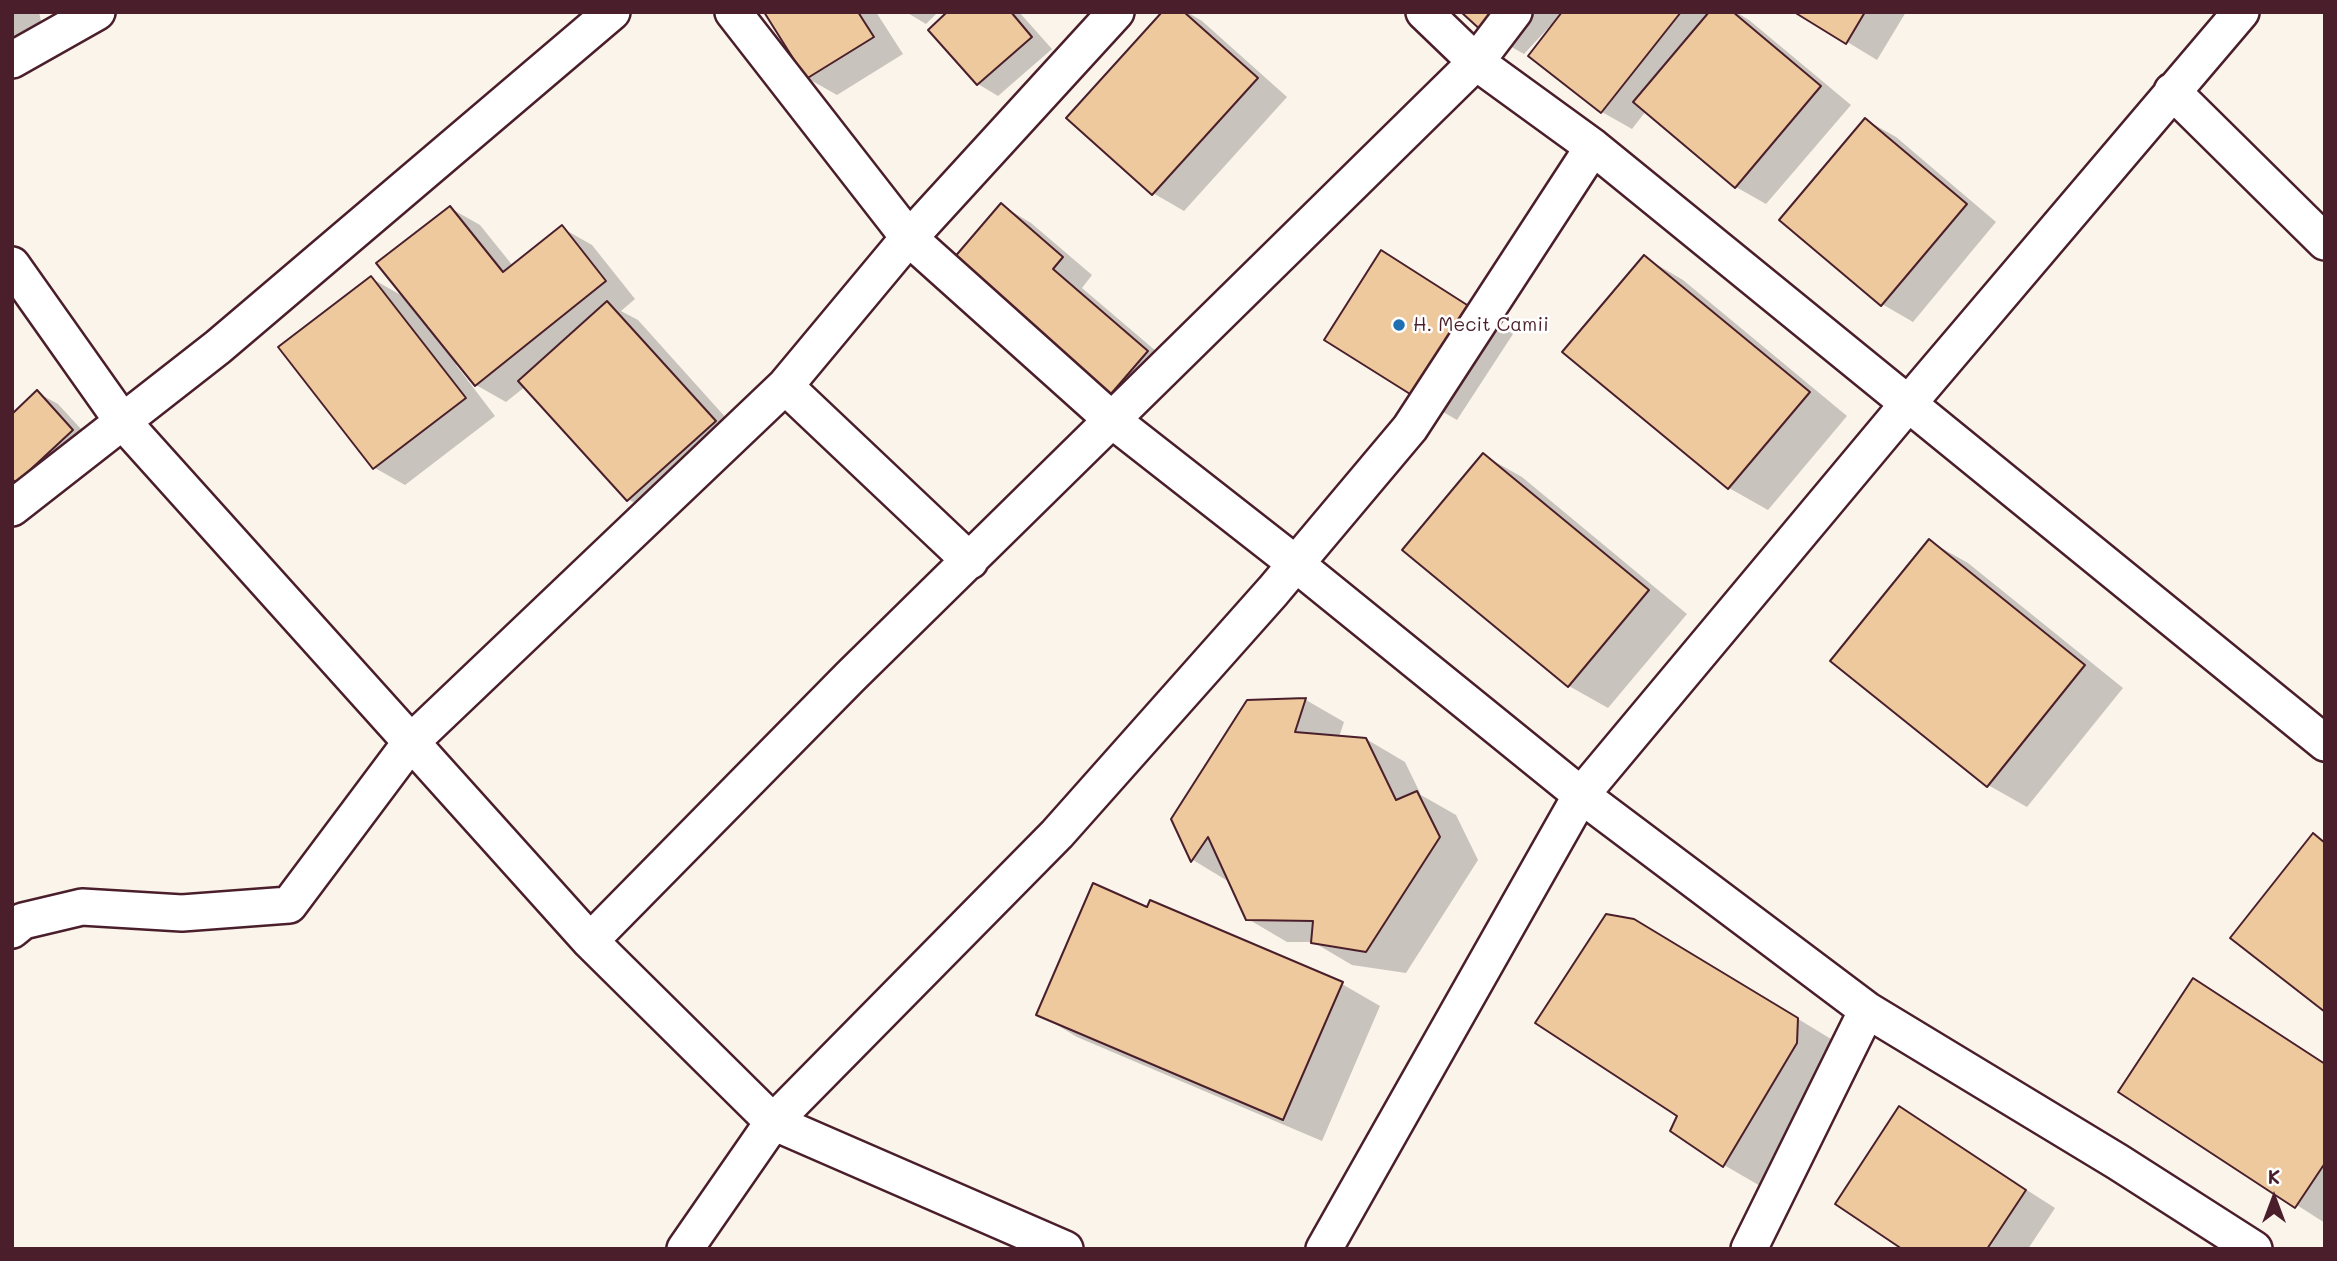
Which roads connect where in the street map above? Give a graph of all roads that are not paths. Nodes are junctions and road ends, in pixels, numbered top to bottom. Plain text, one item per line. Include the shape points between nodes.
1 (97, 12) edge
2 (612, 12) edge
3 (733, 12) edge
4 (1116, 12) edge
5 (1424, 12) edge
6 (1514, 12) edge
7 (2241, 12) edge
8 (12, 60) edge
9 (1476, 62) junction
10 (2172, 91) junction
11 (1593, 147) junction
12 (909, 238) junction
13 (2325, 242) edge
14 (12, 265) edge
15 (785, 386) junction
16 (1907, 405) junction
17 (1112, 420) junction
18 (123, 422) junction
19 (12, 509) edge
20 (970, 561) junction
21 (1296, 564) junction
22 (411, 742) junction
23 (2325, 743) edge
24 (1581, 795) junction
25 (12, 930) edge
26 (590, 941) junction
27 (1867, 1010) junction
28 (772, 1122) junction
29 (685, 1249) edge
30 (1065, 1249) edge
31 (1324, 1249) edge
32 (1749, 1249) edge
33 (2254, 1249) edge

1 - 8 street
2 - 18 street via 218,347
3 - 12 street
4 - 12 street
5 - 9 street
6 - 9 street
7 - 10 street
9 - 11 street
9 - 17 street
10 - 13 street
10 - 16 street
11 - 16 street
11 - 21 street via 1410,428
12 - 15 street
12 - 17 street
14 - 18 street
15 - 20 street
15 - 22 street
16 - 23 street
16 - 24 street
17 - 20 street
17 - 21 street
18 - 19 street
18 - 22 street
20 - 26 street
21 - 24 street
21 - 28 street via 1057,834
22 - 25 street via 289,905 182,913 82,907 23,921
22 - 26 street
24 - 27 street
24 - 31 street
26 - 28 street
27 - 32 street
27 - 33 street
28 - 29 street
28 - 30 street

